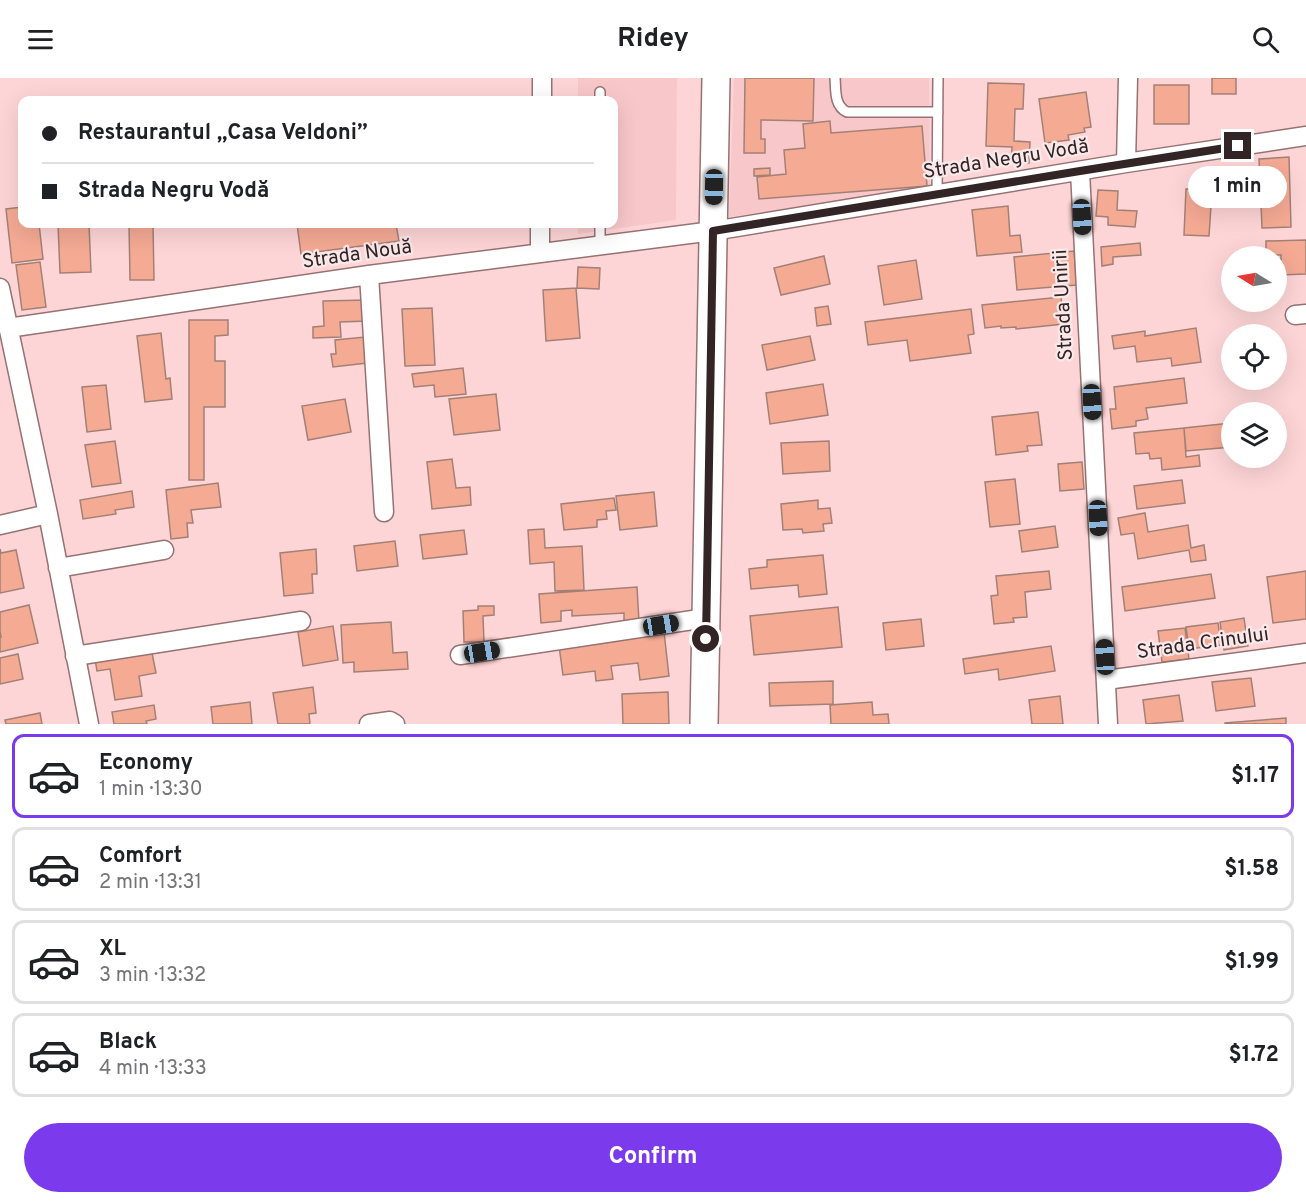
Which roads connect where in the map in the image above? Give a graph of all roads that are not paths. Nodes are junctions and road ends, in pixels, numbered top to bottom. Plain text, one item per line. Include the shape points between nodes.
1 (542, 78) edge
2 (716, 78) edge
3 (835, 78) edge
4 (938, 78) edge
5 (1128, 78) edge
6 (542, 96) edge
7 (938, 112) junction
8 (1306, 136) edge
9 (1126, 163) junction
10 (1080, 171) junction
11 (937, 194) junction
12 (540, 228) edge
13 (600, 228) edge
14 (713, 231) junction
15 (600, 245) junction
16 (540, 253) junction
17 (369, 275) junction
18 (1, 299) edge
19 (8, 328) junction
20 (384, 512) dead end
21 (48, 514) junction
22 (0, 525) edge
23 (164, 550) dead end
24 (58, 568) junction
25 (706, 618) junction
26 (301, 621) dead end
27 (1306, 653) edge
28 (75, 656) junction
29 (460, 656) dead end
30 (1106, 680) junction
31 (89, 724) edge
32 (369, 724) edge
33 (395, 724) edge
34 (704, 724) edge
35 (1108, 724) edge

1 - 6 street
2 - 14 main road
3 - 7 lane via 840,109 847,112
4 - 7 lane
5 - 9 street
7 - 11 lane
8 - 9 street, Strada Negru Vodă
9 - 10 street, Strada Negru Vodă
10 - 11 street, Strada Negru Vodă
10 - 30 street, Strada Unirii
11 - 14 street, Strada Negru Vodă
12 - 16 street
13 - 15 lane
14 - 15 street, Strada Nouă
14 - 25 main road
15 - 16 street, Strada Nouă
16 - 17 street, Strada Nouă
17 - 19 street, Strada Nouă
17 - 20 street
18 - 19 street
19 - 21 street
21 - 22 street
21 - 24 street
23 - 24 street
24 - 28 street
25 - 29 street
25 - 34 main road
26 - 28 street
27 - 30 street, Strada Crinului
28 - 31 street
30 - 35 street, Strada Unirii
32 - 33 street

